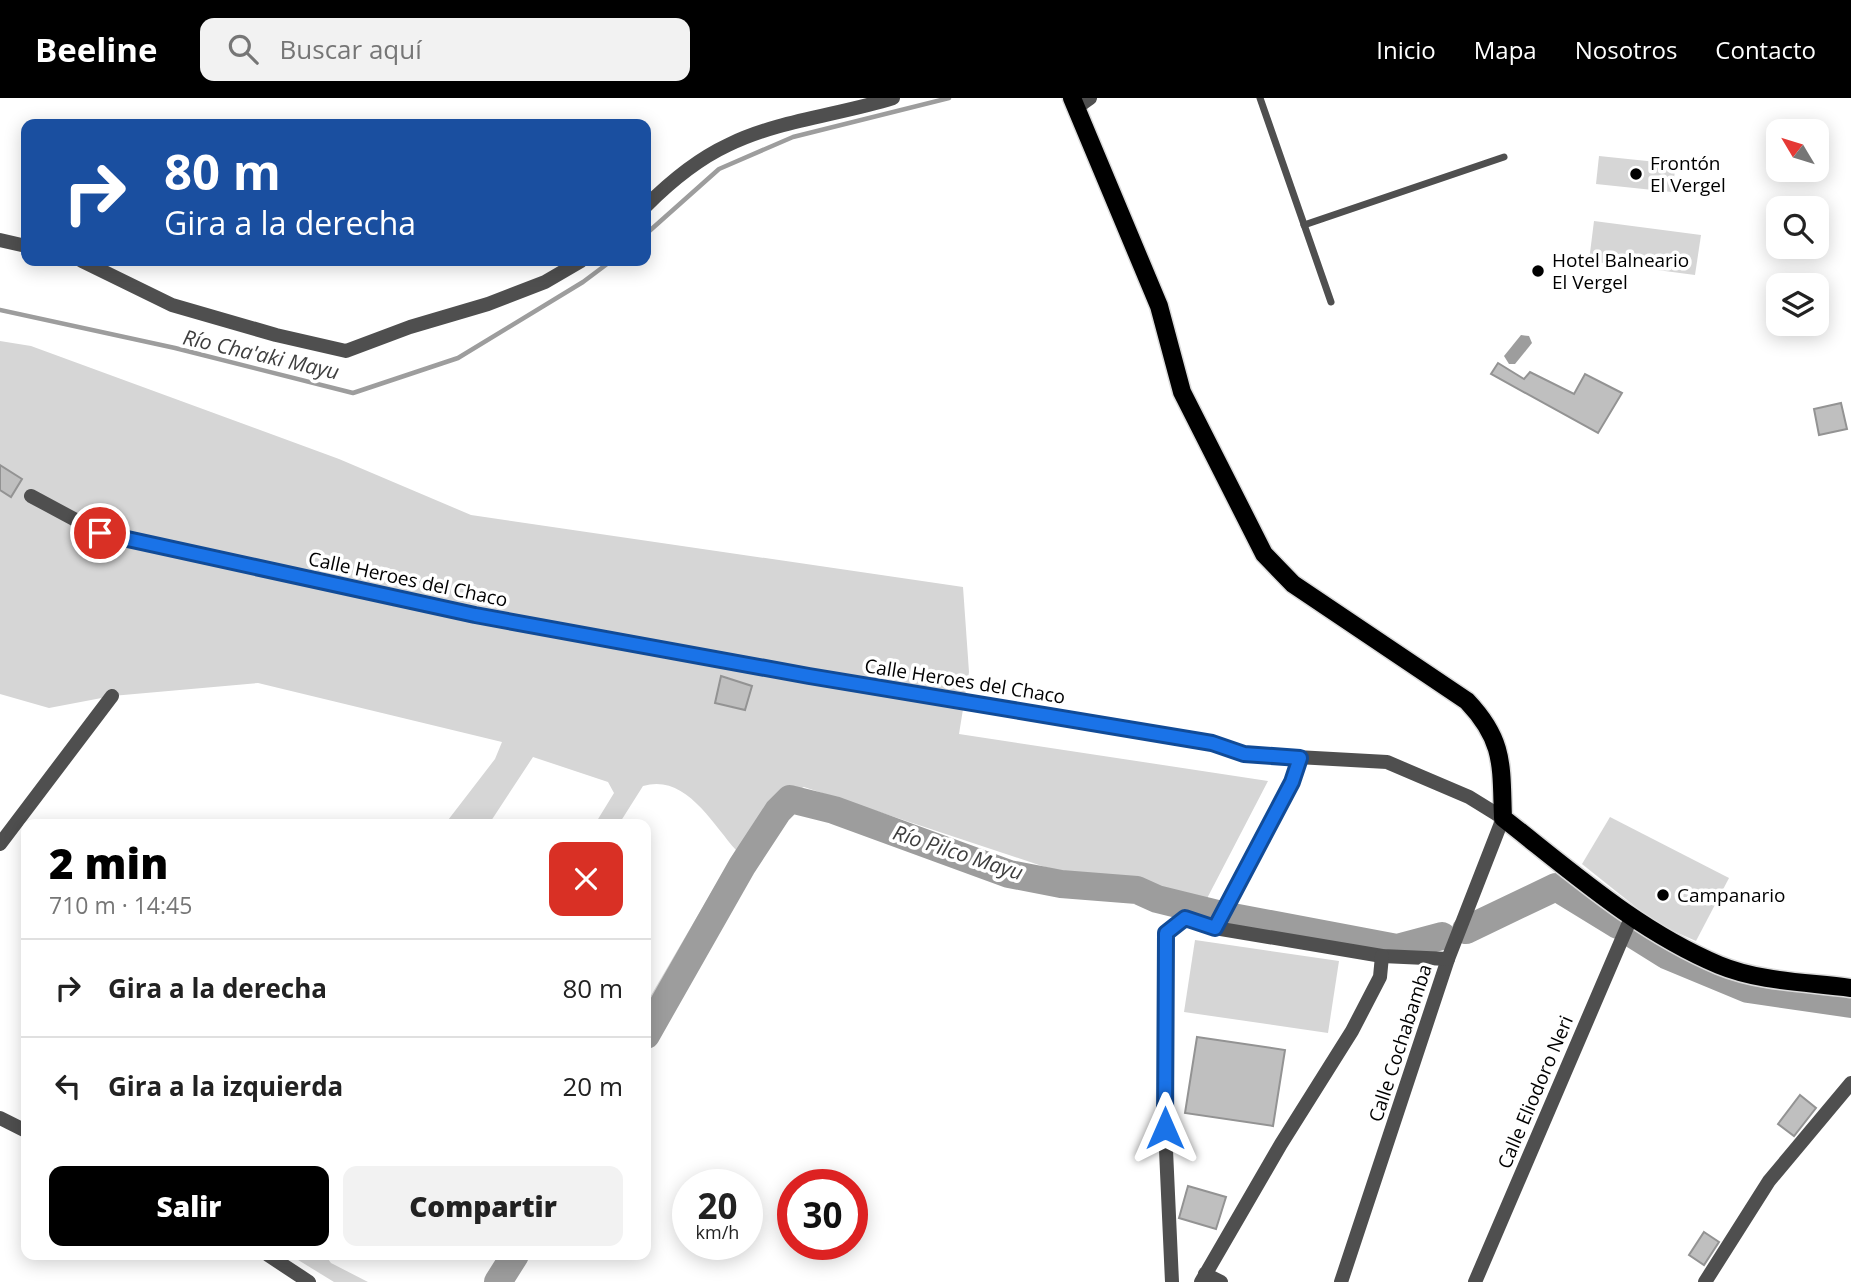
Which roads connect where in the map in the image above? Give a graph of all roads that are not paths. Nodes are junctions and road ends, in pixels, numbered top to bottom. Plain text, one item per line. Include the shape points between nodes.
1 (893, 98) edge
2 (1261, 98) edge
3 (1080, 101) edge
4 (1504, 157) dead end
5 (651, 201) edge
6 (1304, 225) junction
7 (0, 240) edge
8 (21, 245) edge
9 (92, 266) edge
10 (572, 266) edge
11 (1331, 302) dead end
12 (31, 496) dead end
13 (112, 696) dead end
14 (1300, 758) junction
15 (1503, 818) junction
16 (0, 844) edge
17 (1631, 918) junction
18 (1215, 928) junction
19 (1382, 956) junction
20 (1448, 959) junction
21 (1851, 988) edge
22 (1851, 1083) edge
23 (0, 1118) edge
24 (21, 1128) edge
25 (276, 1260) edge
26 (1203, 1278) edge
27 (309, 1282) edge
28 (1172, 1282) edge
29 (1221, 1282) edge
30 (1341, 1282) edge
31 (1475, 1282) edge
32 (1704, 1282) edge

1 - 5 street via 727,145
2 - 6 lane
3 - 15 main road via 1159,306 1182,392 1264,554 1293,584 1439,680 1488,723 1498,746
4 - 6 lane
6 - 11 lane
7 - 8 street
9 - 10 street via 172,305 346,351 488,304
12 - 14 street, Calle Heroes del Chaco via 100,533 475,615 823,679 1212,743 1244,754
13 - 16 street
14 - 15 street, Calle Heroes del Chaco via 1387,762 1469,797
14 - 18 lane via 1292,782
15 - 17 main road, Calle Heroes del Chaco
15 - 20 street, Calle Cochabamba
17 - 21 main road, Calle Heroes del Chaco via 1721,966 1762,977
17 - 31 street, Calle Eliodoro Neri
18 - 19 street
18 - 28 street via 1185,918 1166,933 1165,1128
19 - 20 street
19 - 26 street via 1380,978 1352,1031
20 - 30 street, Calle Cochabamba
22 - 32 street via 1769,1181
23 - 24 street
25 - 27 street
26 - 29 street

